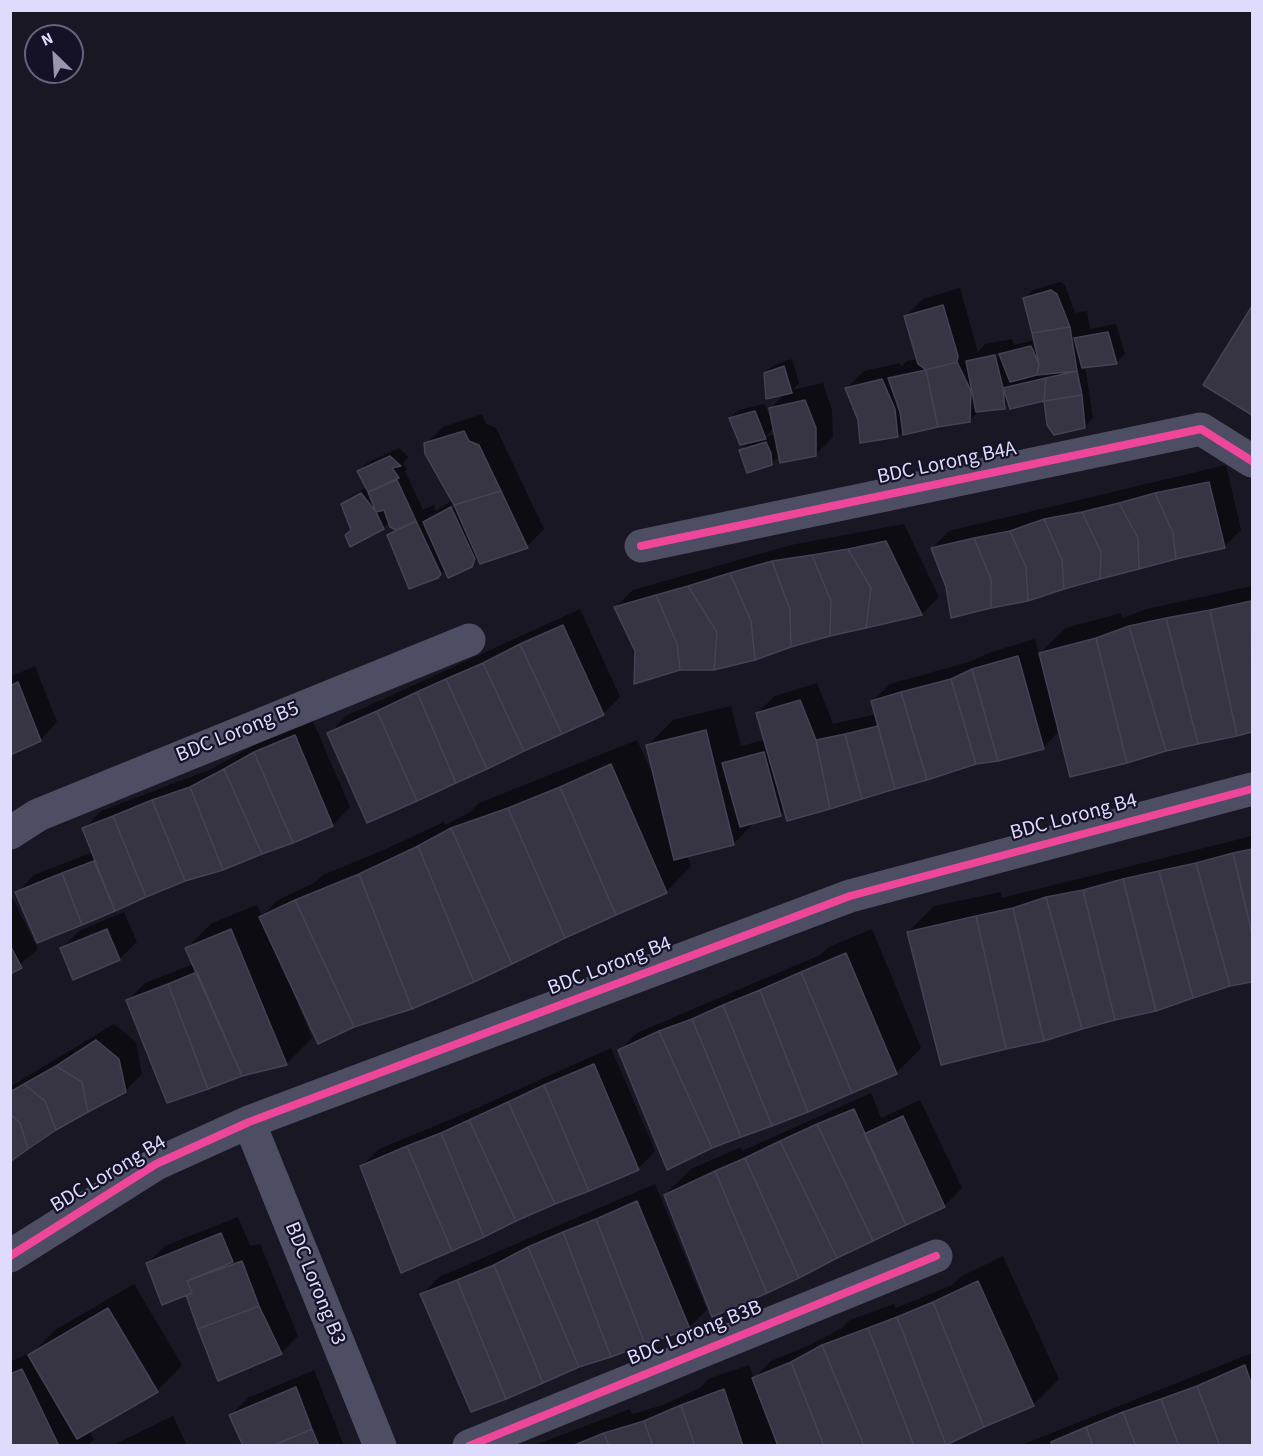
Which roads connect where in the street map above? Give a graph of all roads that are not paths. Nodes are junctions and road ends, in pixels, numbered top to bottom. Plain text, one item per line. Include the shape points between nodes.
1 (1252, 462) edge
2 (641, 546) dead end
3 (469, 640) dead end
4 (1252, 789) edge
5 (10, 833) edge
6 (249, 1122) junction
7 (10, 1256) edge
8 (936, 1256) dead end
9 (380, 1446) edge
10 (469, 1446) edge

1 - 2 street, BDC Lorong B4A via 1201,429
3 - 5 street, BDC Lorong B5 via 38,815
4 - 6 street, BDC Lorong B4 via 850,896
6 - 7 street, BDC Lorong B4 via 156,1164
6 - 9 street, BDC Lorong B3
8 - 10 street, BDC Lorong B3B

